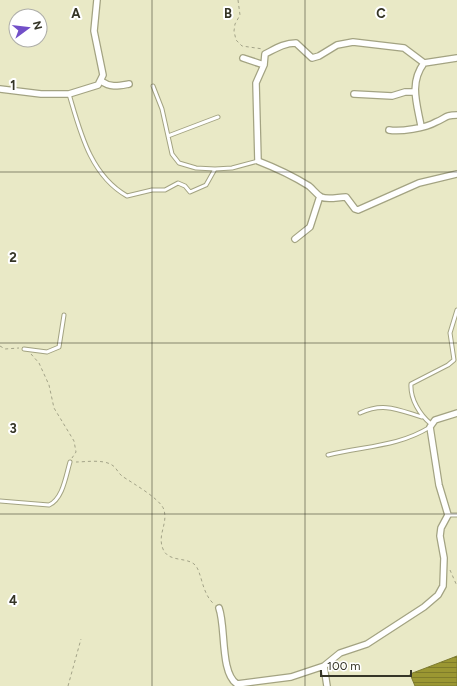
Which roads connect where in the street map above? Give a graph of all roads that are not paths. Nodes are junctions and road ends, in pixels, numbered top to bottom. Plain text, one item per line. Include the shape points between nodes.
1 (97, 0) edge
2 (243, 58) dead end
3 (457, 58) edge
4 (424, 63) junction
5 (264, 65) junction
6 (101, 81) junction
7 (129, 84) dead end
8 (154, 86) dead end
9 (0, 89) edge
10 (414, 92) junction
11 (69, 94) junction
12 (354, 94) dead end
13 (457, 115) edge
14 (218, 117) dead end
15 (421, 126) junction
16 (389, 130) dead end
17 (168, 136) junction
18 (258, 161) junction
19 (215, 169) junction
20 (457, 174) edge
21 (320, 196) junction
22 (295, 238) dead end
23 (457, 310) edge
24 (64, 315) dead end
25 (24, 349) road end
26 (360, 413) dead end
27 (457, 413) edge
28 (422, 417) junction
29 (430, 426) junction
30 (328, 455) dead end
31 (70, 462) road end
32 (0, 501) edge
33 (448, 515) junction
34 (457, 515) edge
35 (219, 608) road end
36 (324, 666) junction
37 (249, 685) edge
38 (327, 686) edge

1 - 6 street via 94,31
2 - 5 street
3 - 4 street
4 - 5 street via 404,48 353,42 336,45 312,58 296,43 279,46 265,54
4 - 10 street via 416,78
5 - 18 street via 256,83
6 - 7 street via 116,86
6 - 11 street via 90,89
8 - 17 lane
9 - 11 street
10 - 12 street via 392,96
10 - 15 street
11 - 19 lane via 93,163 112,184 128,196 152,190 165,190 178,183 190,192 206,185
13 - 15 street via 444,116 436,123
14 - 17 lane
15 - 16 street via 397,132
17 - 19 lane via 172,154 179,163 196,168
18 - 19 lane via 232,168
18 - 21 street via 278,168
20 - 21 street via 419,183 358,210 346,197
21 - 22 street via 310,227
23 - 28 lane via 450,333 454,360 411,384 412,394
24 - 25 lane via 58,347 47,352
26 - 28 lane via 385,406
27 - 29 street via 435,420
28 - 29 lane
29 - 30 lane via 417,436 390,444
29 - 33 street via 438,478
31 - 32 lane via 55,503 49,505
33 - 34 lane
33 - 36 street via 440,536 444,565 443,586 438,595 367,644 340,653
35 - 37 street via 223,618 225,654 230,677 237,684
36 - 37 street via 290,677
36 - 38 street

